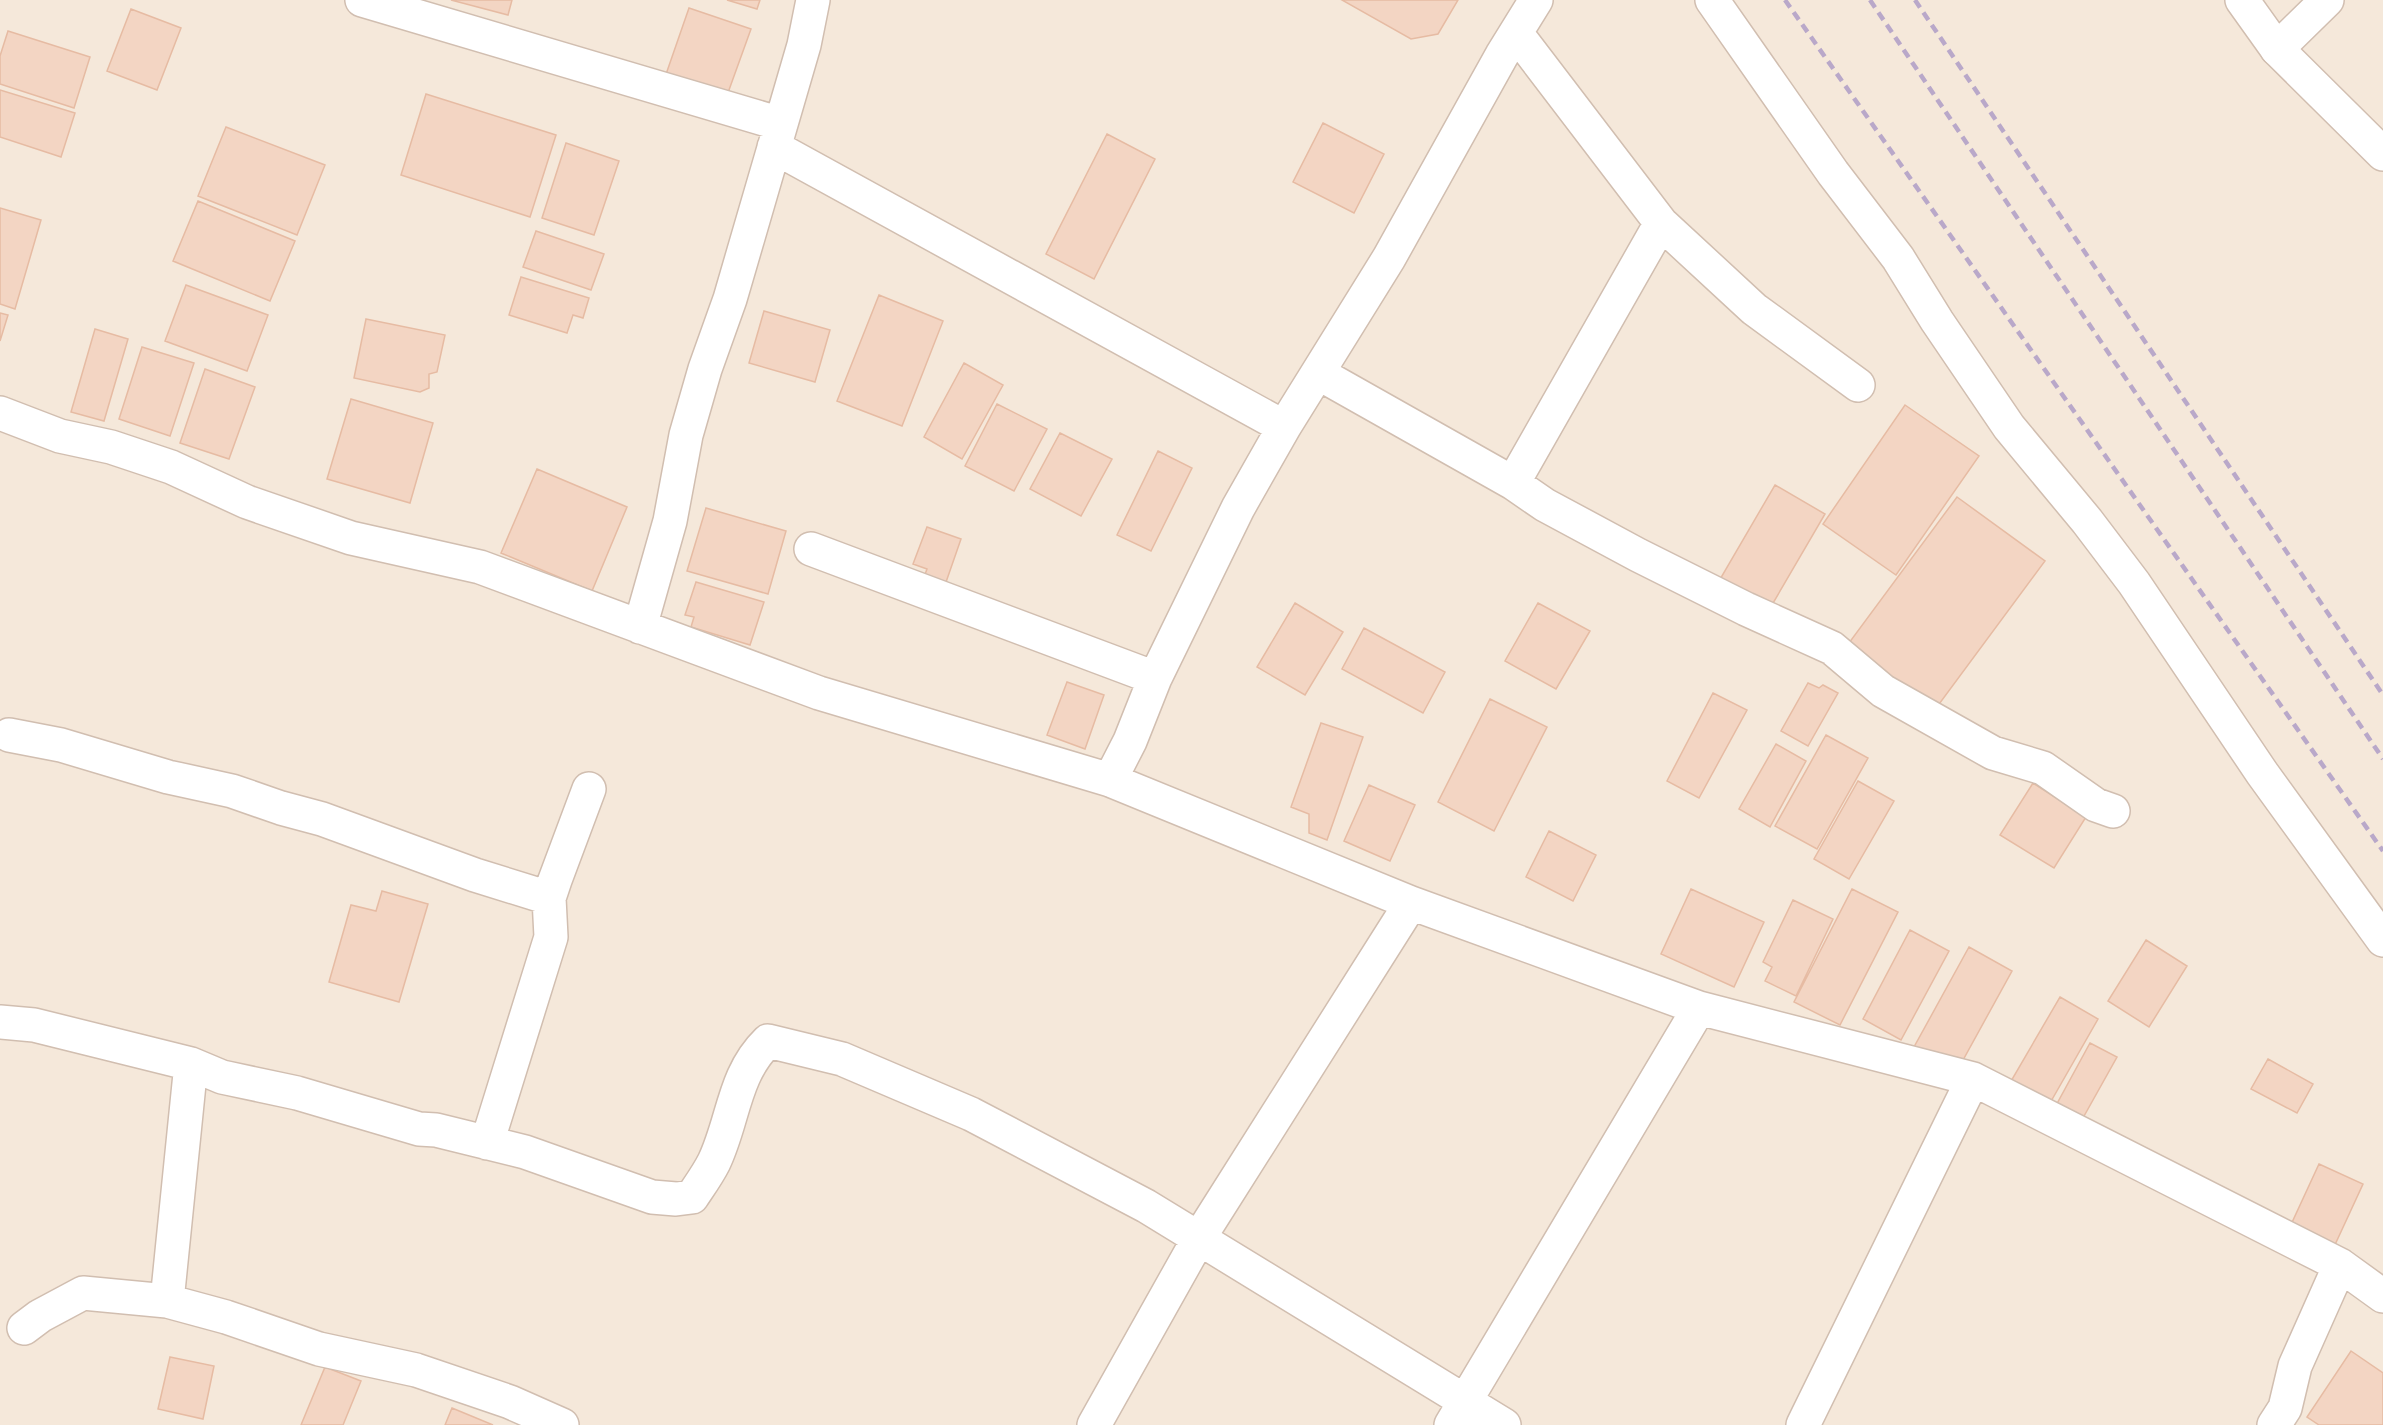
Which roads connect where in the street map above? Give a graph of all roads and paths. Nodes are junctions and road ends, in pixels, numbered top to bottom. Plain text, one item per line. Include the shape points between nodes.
1 (362, 0) edge
2 (813, 0) edge
3 (1536, 0) edge
4 (1712, 0) edge
5 (2242, 0) edge
6 (2327, 0) edge
7 (1516, 33) junction
8 (2277, 49) junction
9 (778, 136) junction
10 (2383, 154) edge
11 (1661, 223) junction
12 (1318, 373) junction
13 (1858, 385) dead end
14 (0, 413) edge
15 (1284, 427) junction
16 (1513, 483) junction
17 (811, 549) dead end
18 (640, 627) junction
19 (1155, 678) junction
20 (9, 735) dead end
21 (1110, 780) junction
22 (589, 789) dead end
23 (2113, 811) dead end
24 (549, 898) junction
25 (1411, 903) junction
26 (2383, 940) edge
27 (1699, 1008) junction
28 (0, 1022) edge
29 (191, 1064) junction
30 (1973, 1079) junction
31 (487, 1143) junction
32 (1199, 1238) junction
33 (2340, 1265) junction
34 (2383, 1296) edge
35 (167, 1301) junction
36 (24, 1328) dead end
37 (1458, 1413) edge
38 (562, 1425) edge
39 (1094, 1425) edge
40 (1504, 1425) edge
41 (1803, 1425) edge
42 (2274, 1425) edge

1 - 9 street
2 - 9 street
3 - 7 street
4 - 26 street via 1833,173 1898,258 2009,427 2134,583 2262,773
5 - 8 street
6 - 8 street
7 - 11 street
7 - 12 street via 1389,258
8 - 10 street
9 - 15 street
9 - 18 street via 686,435 670,521
11 - 13 street via 1755,309
11 - 16 street
12 - 15 street
12 - 16 street
14 - 18 street via 60,436 111,447 171,467 247,502 351,538 480,567
15 - 19 street via 1233,518
16 - 23 street via 1545,505 1662,568 1832,648 1883,691 1993,753 2043,768 2096,805
17 - 19 street
18 - 21 street via 819,693
19 - 21 street
20 - 24 street via 232,791
21 - 25 street
22 - 24 street
24 - 31 street via 551,937
25 - 27 street
25 - 32 street
27 - 30 street
27 - 37 street
28 - 29 street via 34,1025
29 - 31 street via 222,1077 297,1094 418,1130 436,1130
29 - 35 street
30 - 33 street
30 - 41 street
31 - 32 street via 525,1152 652,1197 692,1197 714,1161 744,1071 768,1041 842,1059 971,1114
32 - 37 street
32 - 39 street
33 - 34 street
33 - 42 street via 2295,1366 2284,1408
35 - 36 street via 83,1293
35 - 38 street via 319,1350 416,1370 510,1402
37 - 40 street

